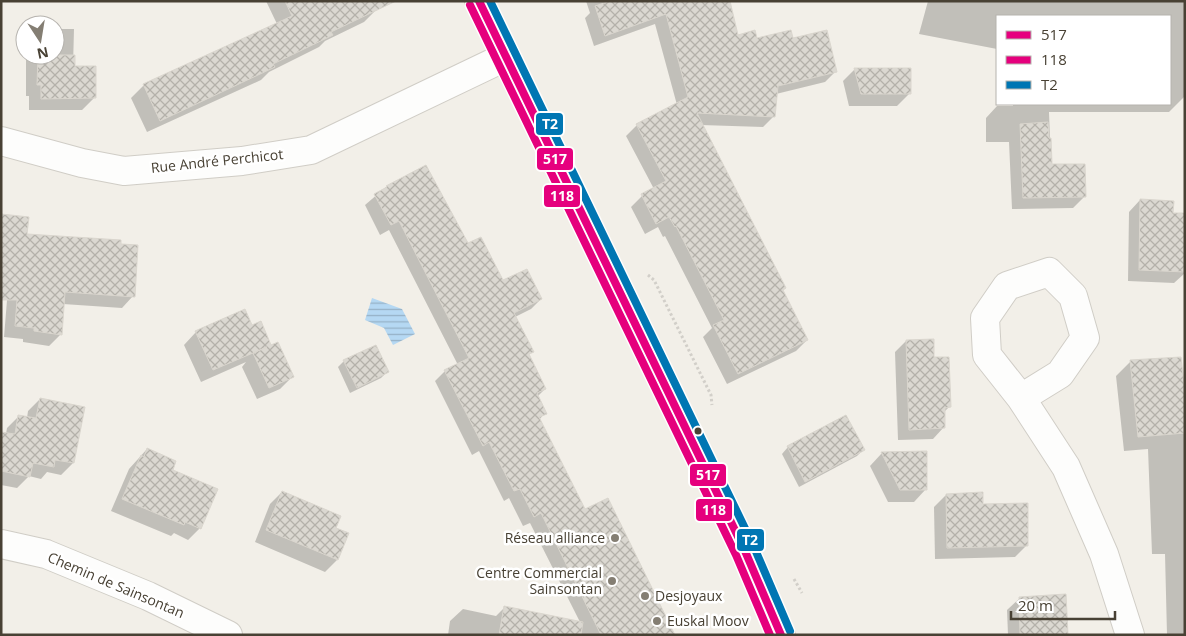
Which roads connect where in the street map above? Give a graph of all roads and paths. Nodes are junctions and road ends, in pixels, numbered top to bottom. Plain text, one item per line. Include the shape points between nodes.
1 (479, 1) edge
2 (505, 57) junction
3 (1, 141) edge
4 (1022, 398) dead end
5 (1, 544) edge
6 (228, 635) edge
7 (781, 635) edge
8 (1130, 635) edge

1 - 2 main road
2 - 3 street, Rue André Perchicot via 311,150 252,160 124,171
2 - 7 main road via 745,551
4 - 8 street via 1066,467 1104,554
5 - 6 street, Chemin de Sainsontan via 55,558 148,596

